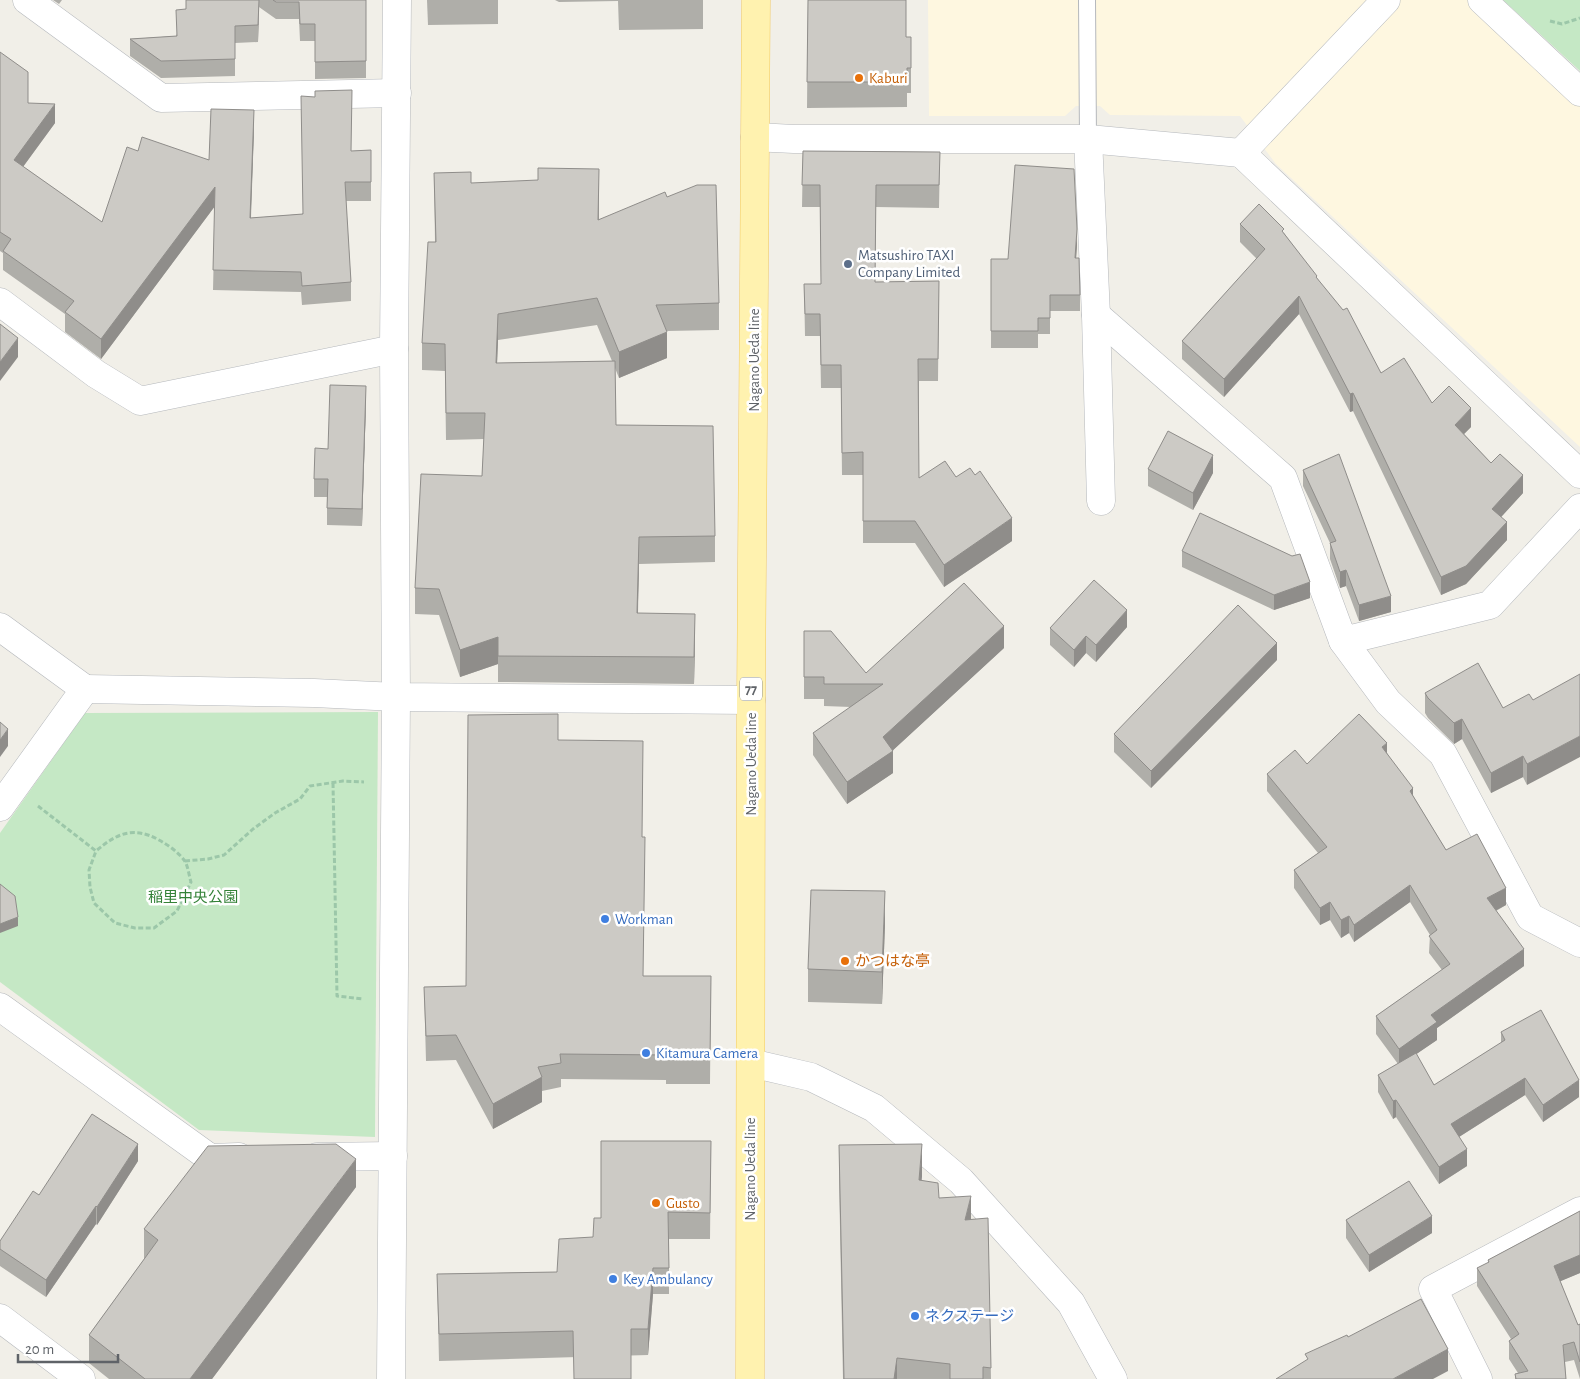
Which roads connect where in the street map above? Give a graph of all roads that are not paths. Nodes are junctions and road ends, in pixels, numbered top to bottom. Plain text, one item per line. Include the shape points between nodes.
1 (27, 0) edge
2 (397, 0) edge
3 (756, 0) edge
4 (1087, 0) edge
5 (1386, 0) edge
6 (1482, 0) edge
7 (1580, 92) edge
8 (397, 94) junction
9 (756, 137) junction
10 (1088, 139) junction
11 (1241, 153) junction
12 (0, 302) edge
13 (1096, 315) junction
14 (394, 350) junction
15 (1580, 474) edge
16 (1101, 501) dead end
17 (1580, 508) edge
18 (0, 627) edge
19 (1343, 641) junction
20 (85, 689) junction
21 (396, 697) junction
22 (751, 700) junction
23 (7, 797) edge
24 (1580, 943) edge
25 (0, 1007) edge
26 (750, 1063) junction
27 (393, 1156) junction
28 (268, 1157) edge
29 (297, 1157) edge
30 (1580, 1211) edge
31 (0, 1318) edge
32 (81, 1379) edge
33 (391, 1379) edge
34 (750, 1379) edge
35 (1113, 1379) edge
36 (1478, 1379) edge

1 - 8 street via 161,98
2 - 8 street
3 - 9 main road, Nagano Ueda line / 77
4 - 10 lane
5 - 11 street
6 - 7 street
8 - 14 street
9 - 10 street
9 - 22 main road, Nagano Ueda line / 77
10 - 11 street
10 - 13 street
11 - 15 street
12 - 14 street via 96,374 140,401
13 - 16 street
13 - 19 street via 1283,478
14 - 21 street
17 - 19 street via 1490,605
18 - 20 street
19 - 24 street via 1388,702 1444,754 1530,917
20 - 21 street
20 - 23 street
21 - 22 street
21 - 27 street
22 - 26 main road, Nagano Ueda line / 77
25 - 28 street via 210,1158
26 - 34 main road, Nagano Ueda line / 77
26 - 35 street via 811,1077 874,1108 961,1181 1071,1303
27 - 29 street
27 - 33 street
30 - 36 street via 1432,1289
31 - 32 street

